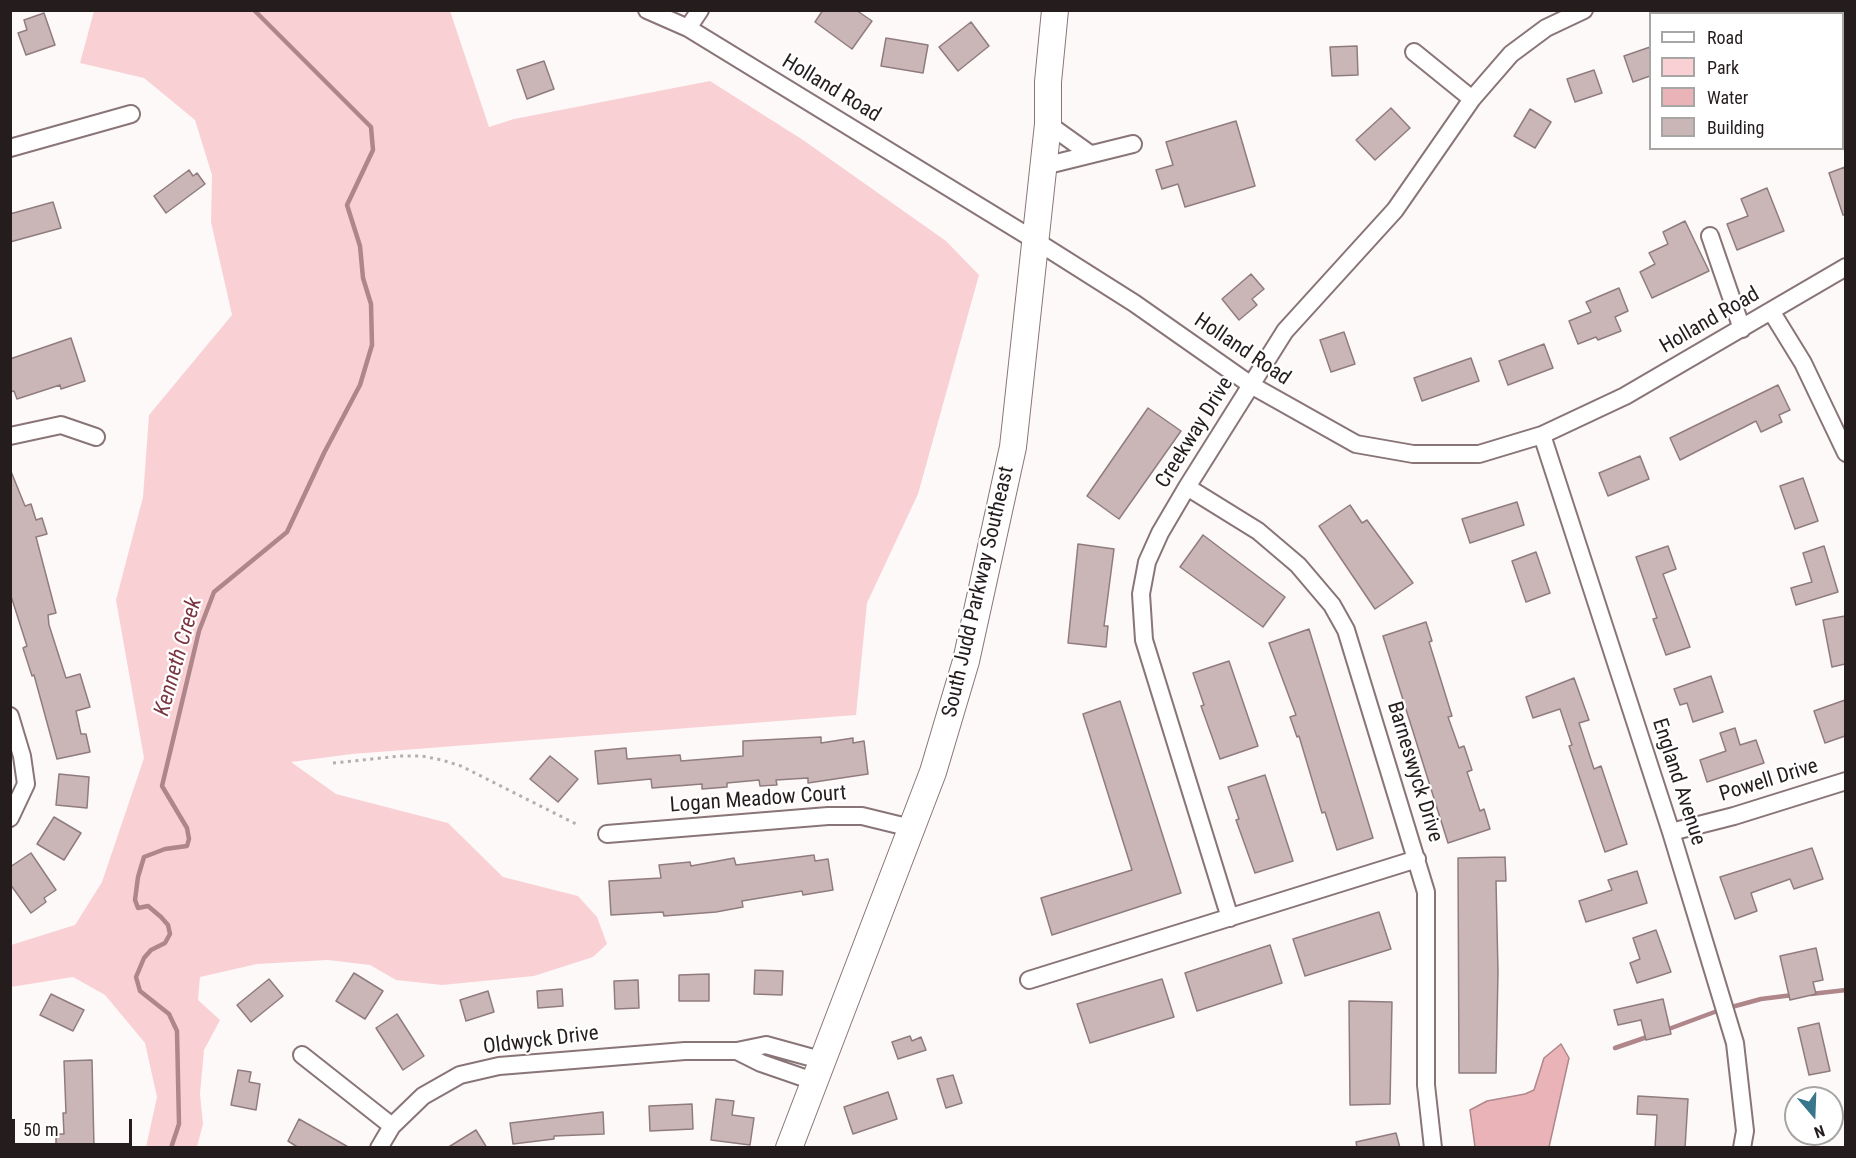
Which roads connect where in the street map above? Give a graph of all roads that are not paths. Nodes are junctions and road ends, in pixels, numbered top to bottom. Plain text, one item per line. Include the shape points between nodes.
1 (646, 10) edge
2 (700, 10) edge
3 (1055, 10) edge
4 (1584, 10) edge
5 (688, 28) junction
6 (1414, 52) dead end
7 (1472, 99) junction
8 (131, 114) dead end
9 (1048, 124) junction
10 (1133, 144) dead end
11 (10, 148) edge
12 (1090, 154) junction
13 (1044, 166) junction
14 (1710, 236) dead end
15 (1036, 241) junction
16 (1845, 267) edge
17 (1771, 311) junction
18 (1742, 329) junction
19 (1251, 385) junction
20 (1542, 435) junction
21 (10, 436) edge
22 (96, 437) dead end
23 (1845, 453) edge
24 (1187, 487) junction
25 (10, 716) edge
26 (1845, 781) edge
27 (10, 818) edge
28 (911, 828) junction
29 (1671, 832) junction
30 (607, 834) dead end
31 (1417, 859) junction
32 (1230, 918) junction
33 (1029, 980) dead end
34 (737, 1051) junction
35 (302, 1055) dead end
36 (820, 1072) junction
37 (392, 1126) junction
38 (379, 1148) edge
39 (789, 1148) edge
40 (1433, 1148) edge
41 (1742, 1148) edge

1 - 5 street, Holland Road
2 - 5 street
3 - 9 highway, South Judd Parkway Southeast
4 - 7 street, Creekway Drive via 1546,28 1511,54
5 - 15 street, Holland Road
6 - 7 street
7 - 19 street, Creekway Drive via 1395,210 1285,331
8 - 11 street
9 - 12 street
9 - 13 highway, South Judd Parkway Southeast
10 - 12 street
12 - 13 street
13 - 15 highway, South Judd Parkway Southeast
14 - 18 street
15 - 19 street, Holland Road via 1134,303
15 - 28 highway, South Judd Parkway Southeast via 1013,447 966,661 933,772
16 - 17 street, Holland Road
17 - 18 street, Holland Road
17 - 23 street via 1803,363
18 - 20 street, Holland Road via 1625,396
19 - 20 street, Holland Road via 1356,444 1402,452 1479,454
19 - 24 street, Creekway Drive
20 - 29 street, England Avenue
21 - 22 street via 61,424
24 - 31 street, Barneswyck Drive via 1258,531 1298,565 1332,605 1346,630
24 - 32 street, Creekway Drive via 1147,562 1142,594 1144,640
25 - 27 street via 26,784
26 - 29 street, Powell Drive
28 - 30 street, Logan Meadow Court via 862,816 828,816
28 - 36 highway, South Judd Parkway Southeast
29 - 41 street, England Avenue via 1735,1043 1745,1131
31 - 32 street
31 - 40 street, Barneswyck Drive via 1426,892 1426,1085
32 - 33 street
34 - 36 street, Oldwyck Drive via 761,1064
34 - 36 street, Oldwyck Drive via 766,1046
34 - 37 street, Oldwyck Drive via 686,1051 499,1066 460,1075 423,1096
35 - 37 street
36 - 39 highway, South Judd Parkway Southeast
37 - 38 street, Oldwyck Drive

